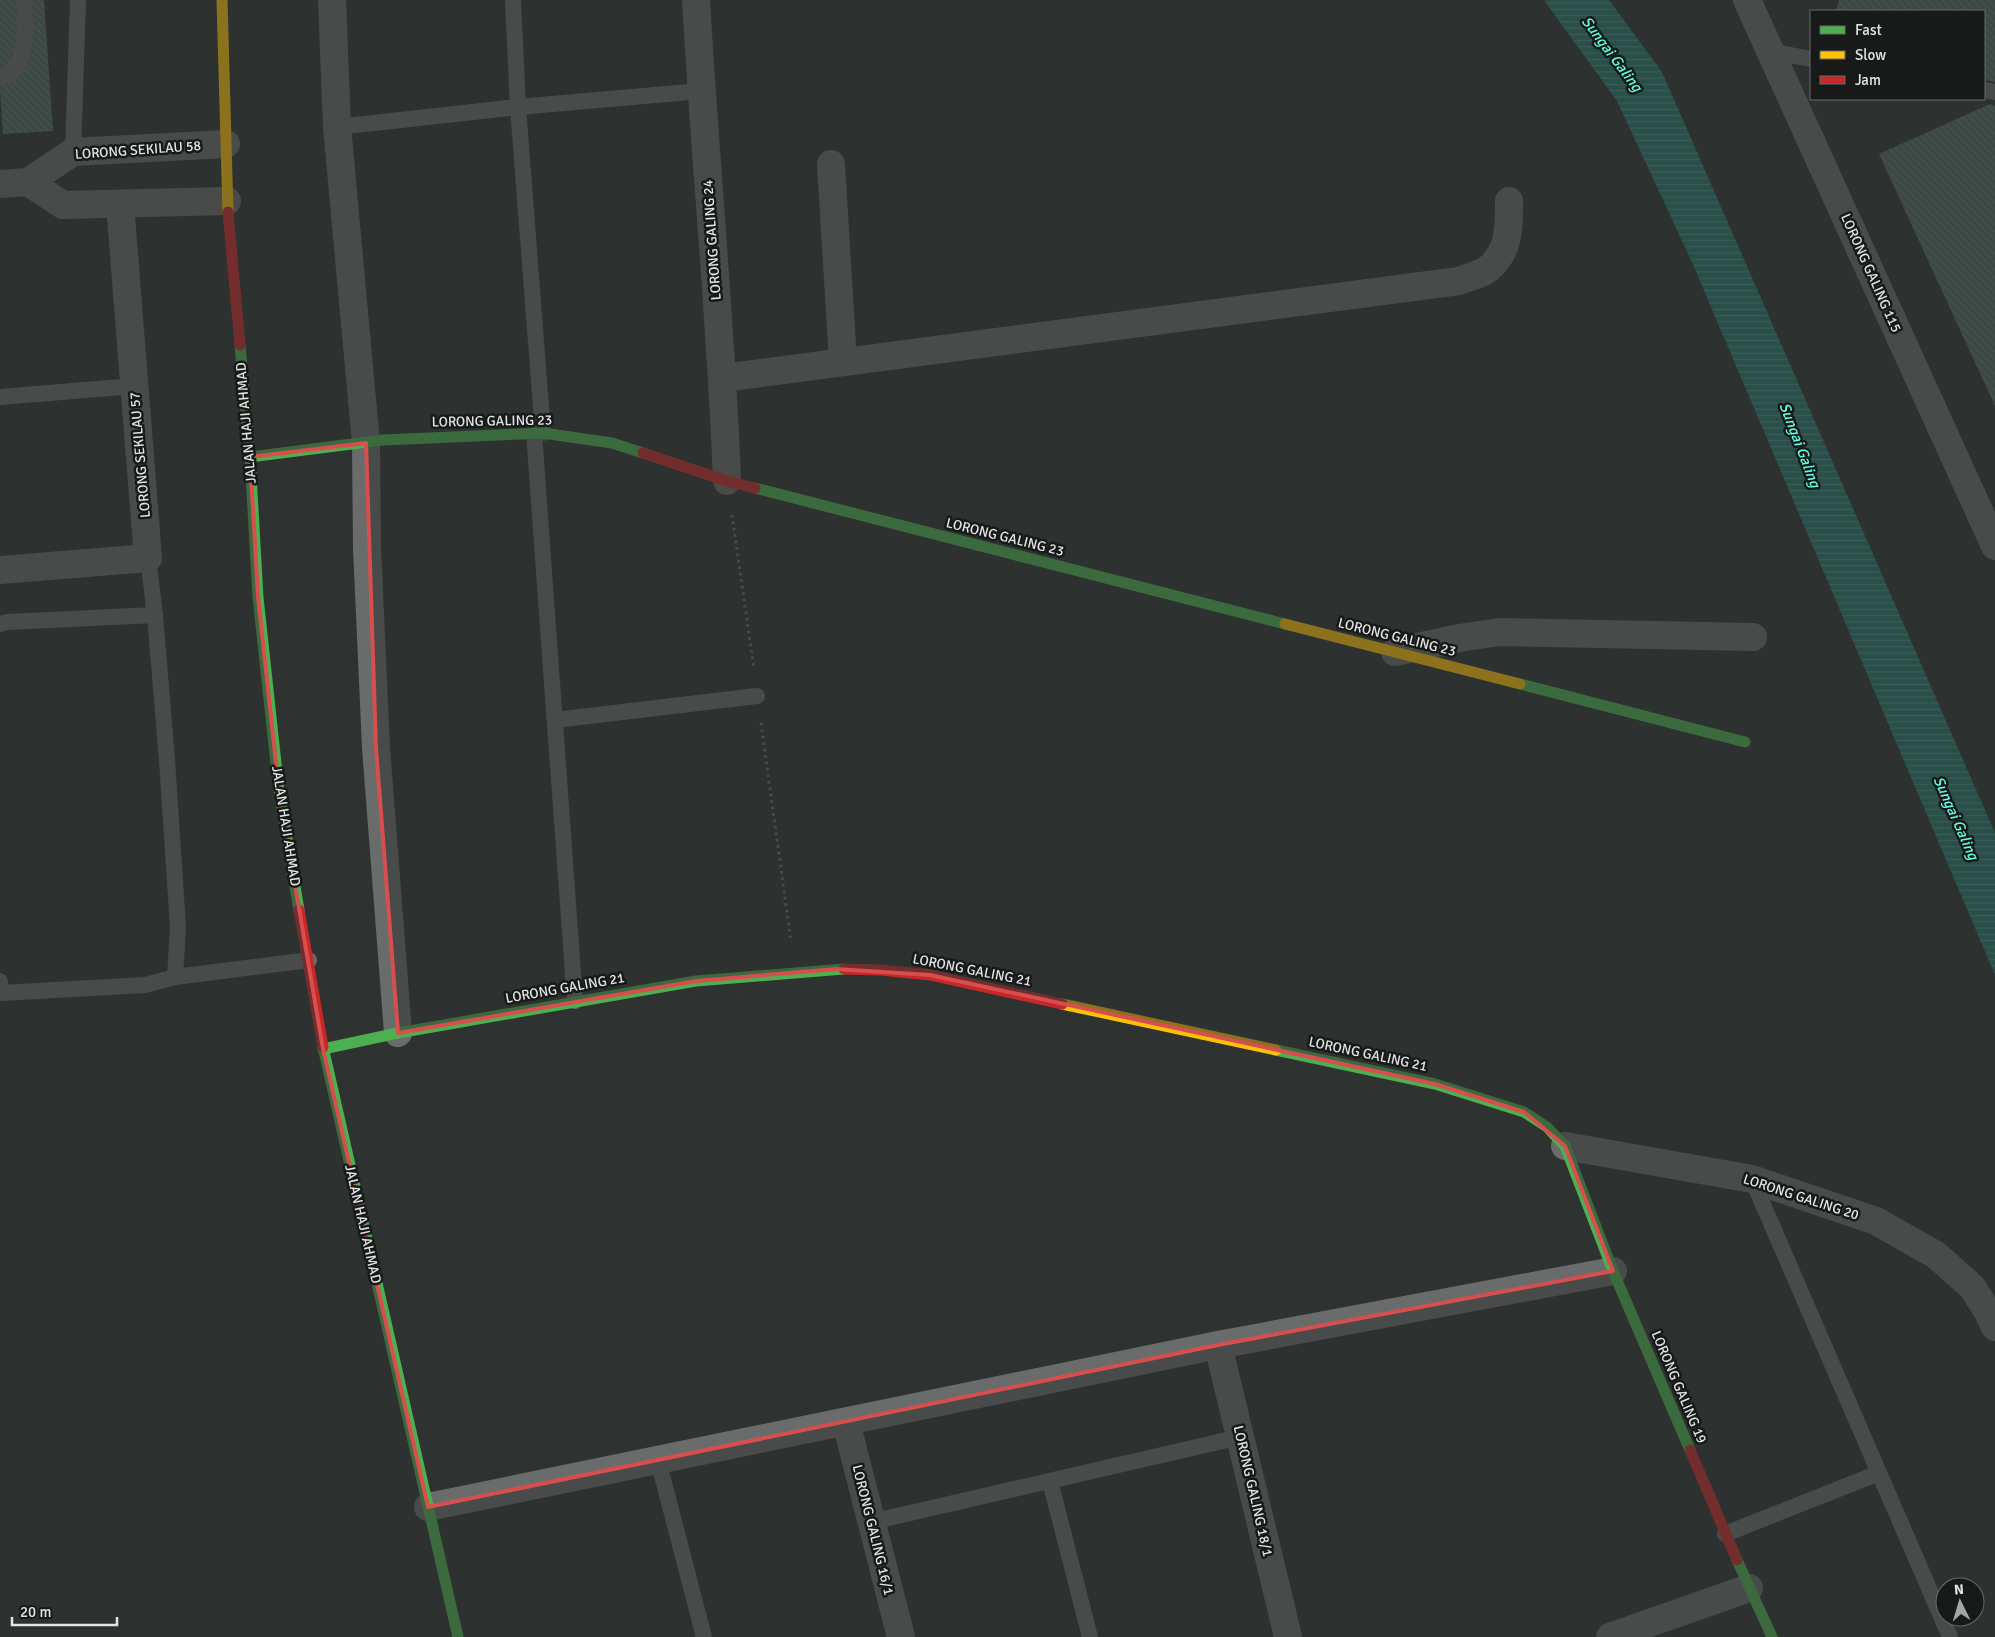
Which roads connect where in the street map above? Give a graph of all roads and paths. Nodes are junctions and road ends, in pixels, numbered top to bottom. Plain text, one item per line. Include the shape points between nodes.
1 (24, 0) edge
2 (78, 0) edge
3 (222, 0) edge
4 (332, 0) edge
5 (512, 0) edge
6 (696, 0) edge
7 (1747, 0) edge
8 (1770, 51) junction
9 (1810, 59) edge
10 (0, 77) edge
11 (701, 91) junction
12 (518, 107) junction
13 (337, 127) junction
14 (226, 144) junction
15 (73, 152) junction
16 (831, 164) dead end
17 (28, 182) junction
18 (0, 184) edge
19 (1509, 200) dead end
20 (227, 202) junction
21 (120, 204) junction
22 (843, 362) junction
23 (723, 378) junction
24 (134, 386) junction
25 (0, 397) edge
26 (539, 433) junction
27 (366, 443) junction
28 (250, 457) junction
29 (727, 481) junction
30 (1995, 546) edge
31 (148, 558) junction
32 (0, 570) edge
33 (155, 615) junction
34 (0, 624) edge
35 (1753, 637) dead end
36 (1395, 652) junction
37 (757, 696) junction
38 (555, 720) junction
39 (1745, 742) dead end
40 (309, 960) junction
41 (796, 972) junction
42 (175, 977) junction
43 (0, 989) edge
44 (575, 1001) junction
45 (398, 1033) junction
46 (323, 1048) junction
47 (1565, 1146) junction
48 (1752, 1179) junction
49 (1614, 1271) junction
50 (1995, 1328) edge
51 (1218, 1345) junction
52 (846, 1422) junction
53 (1240, 1437) junction
54 (658, 1460) junction
55 (1879, 1473) junction
56 (1050, 1481) junction
57 (428, 1507) junction
58 (871, 1522) junction
59 (1725, 1534) junction
60 (1749, 1588) junction
61 (458, 1637) edge
62 (704, 1637) edge
63 (901, 1637) edge
64 (1090, 1637) edge
65 (1288, 1637) edge
66 (1610, 1637) edge
67 (1772, 1637) edge
68 (1950, 1637) edge

1 - 10 lane via 23,49 16,68
2 - 15 lane
3 - 14 street, JALAN HAJI AHMAD
4 - 13 street
5 - 12 lane
6 - 11 street, LORONG GALING 24
7 - 8 street, LORONG GALING 115
8 - 9 lane
8 - 30 street, LORONG GALING 115
11 - 12 lane
11 - 23 street, LORONG GALING 24
12 - 13 lane
12 - 26 lane
13 - 27 street
14 - 15 street, LORONG SEKILAU 58
14 - 20 street, JALAN HAJI AHMAD
15 - 17 street, LORONG SEKILAU 58
16 - 22 street
17 - 18 street, LORONG SEKILAU 58
17 - 21 street via 63,205
19 - 22 street via 1509,232 1502,254 1487,270 1459,281
20 - 21 street
20 - 28 street, JALAN HAJI AHMAD
21 - 24 street, LORONG SEKILAU 57
22 - 23 street
23 - 29 street, LORONG GALING 24
24 - 25 lane
24 - 31 street, LORONG SEKILAU 57
26 - 27 street, LORONG GALING 23
26 - 29 street, LORONG GALING 23 via 612,443
26 - 38 lane
27 - 28 street, LORONG GALING 23
27 - 45 street via 375,739
28 - 40 street, JALAN HAJI AHMAD via 258,598 279,791
29 - 36 street, LORONG GALING 23
29 - 37 path
31 - 32 street
31 - 33 lane
33 - 34 lane
33 - 42 lane via 178,927
35 - 36 street via 1500,632
36 - 39 street, LORONG GALING 23
37 - 38 lane
37 - 41 path
38 - 44 lane
40 - 42 lane
40 - 46 street, JALAN HAJI AHMAD
41 - 44 street, LORONG GALING 21 via 696,981
41 - 47 street, LORONG GALING 21 via 881,970 930,975 1435,1084 1524,1112 1547,1127
42 - 43 lane via 144,985
44 - 45 street, LORONG GALING 21
45 - 46 street, LORONG GALING 21
46 - 57 street, JALAN HAJI AHMAD
47 - 48 street, LORONG GALING 20
47 - 49 street, LORONG GALING 19
48 - 50 street, LORONG GALING 20 via 1876,1221 1936,1255 1972,1287
48 - 55 lane
49 - 51 street
49 - 59 street, LORONG GALING 19
51 - 52 street
51 - 53 street, LORONG GALING 18/1
52 - 54 street
52 - 58 street, LORONG GALING 16/1
53 - 56 lane
53 - 65 street, LORONG GALING 18/1
54 - 57 street
54 - 62 lane
55 - 59 lane
55 - 68 lane
56 - 58 lane
56 - 64 lane
57 - 61 street, JALAN HAJI AHMAD
58 - 63 street, LORONG GALING 16/1
59 - 60 street, LORONG GALING 19
60 - 66 street
60 - 67 street, LORONG GALING 19

